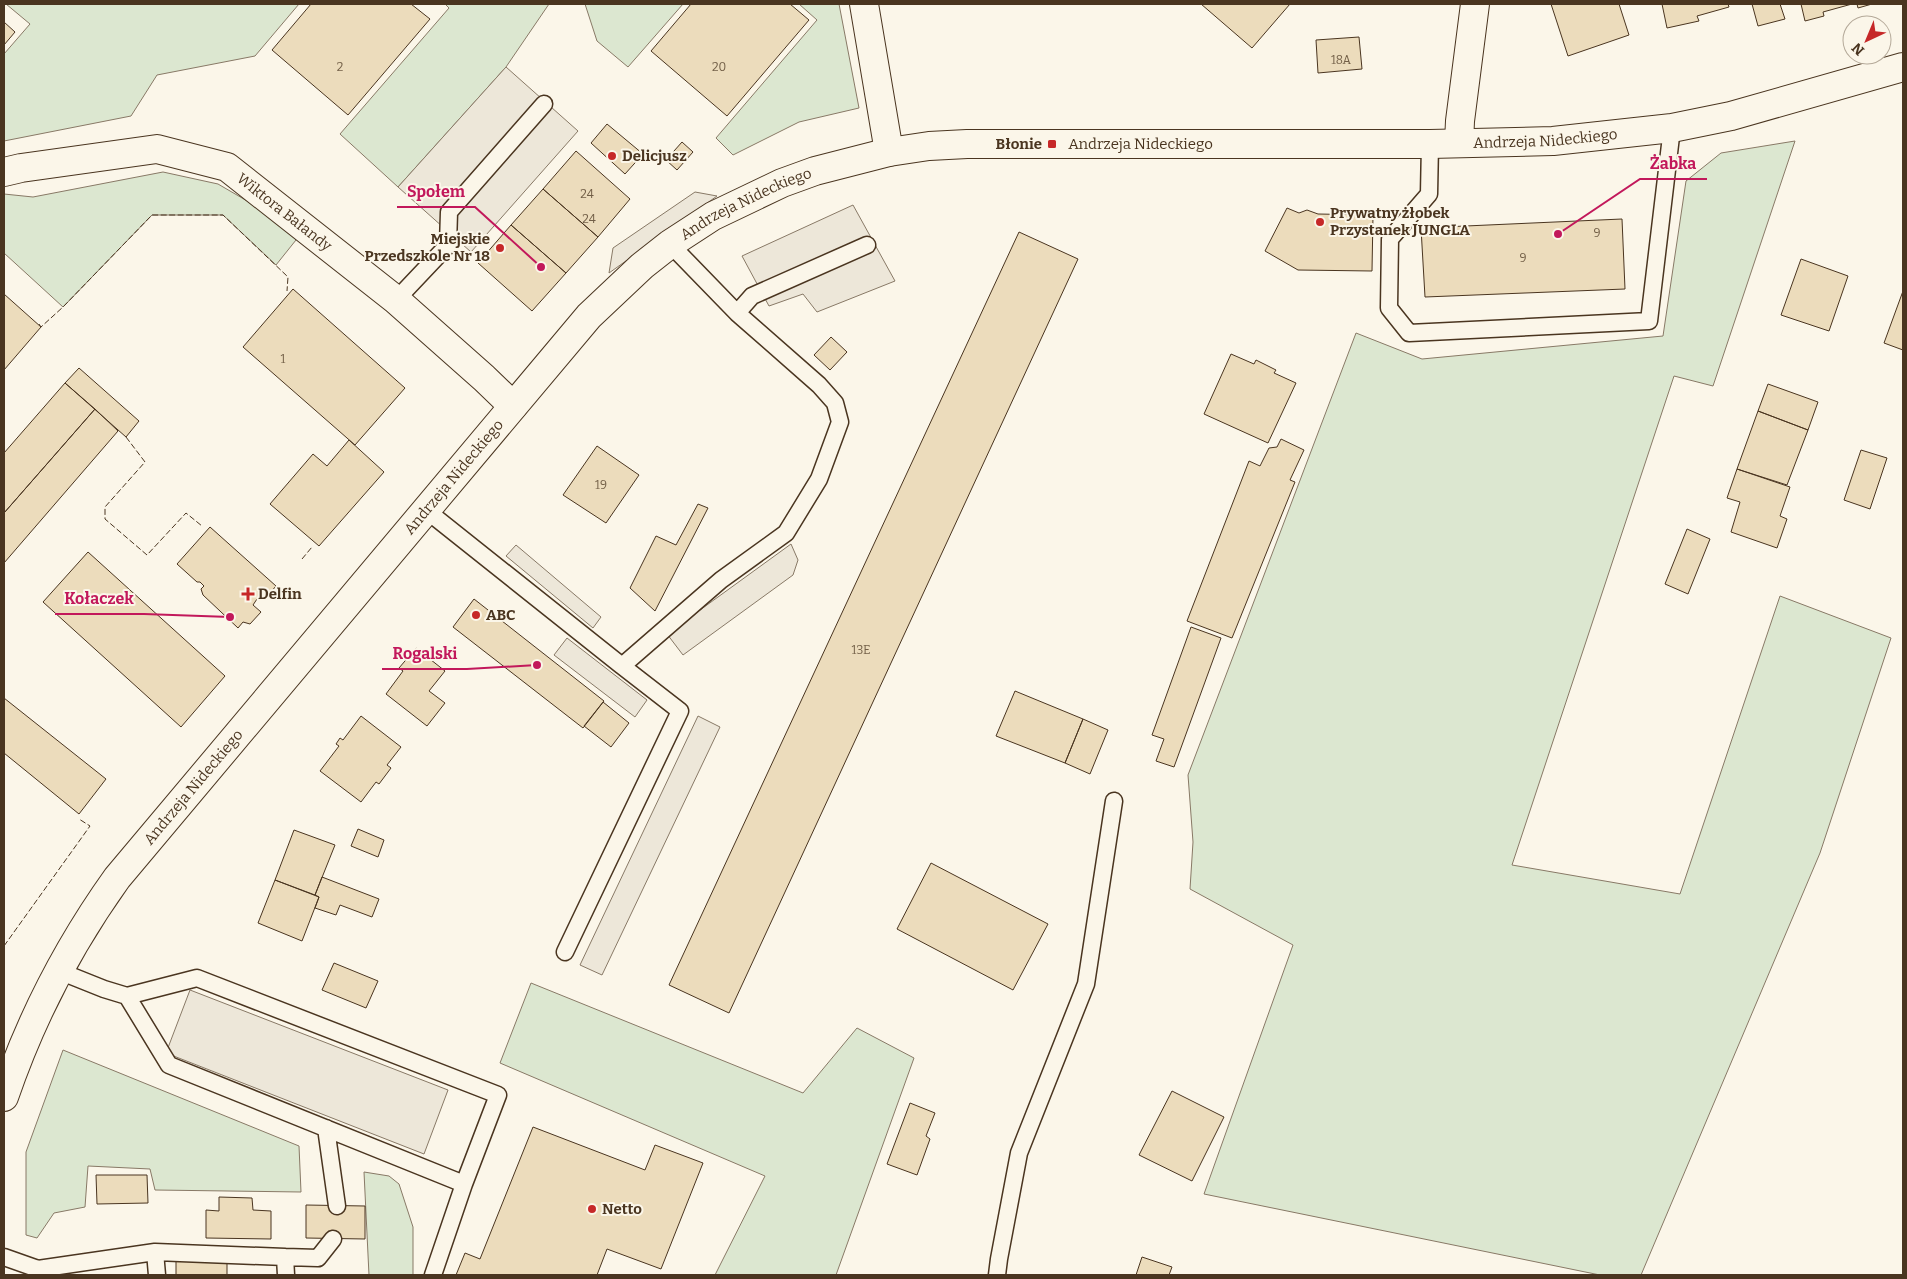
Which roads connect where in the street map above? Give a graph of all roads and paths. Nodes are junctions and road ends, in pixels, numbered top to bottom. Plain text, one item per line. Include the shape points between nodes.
1 (864, 4) edge
2 (1475, 4) edge
3 (1903, 68) edge
4 (544, 104) dead end
5 (1672, 128) junction
6 (1459, 143) junction
7 (1430, 144) junction
8 (889, 152) junction
9 (4, 172) edge
10 (670, 244) junction
11 (867, 245) dead end
12 (396, 300) junction
13 (737, 313) junction
14 (513, 406) junction
15 (426, 510) junction
16 (622, 666) junction
17 (1114, 800) dead end
18 (565, 952) dead end
19 (59, 971) junction
20 (127, 996) junction
21 (10, 1058) edge
22 (4, 1097) edge
23 (326, 1128) junction
24 (464, 1184) junction
25 (337, 1206) dead end
26 (333, 1239) dead end
27 (155, 1252) junction
28 (4, 1256) edge
29 (285, 1257) junction
30 (38, 1272) edge
31 (156, 1275) edge
32 (286, 1275) edge
33 (433, 1275) edge
34 (997, 1275) edge

1 - 8 street
2 - 6 street
3 - 5 street, Andrzeja Nideckiego via 1731,116
4 - 12 lane via 449,212 448,246
5 - 6 street, Andrzeja Nideckiego via 1553,141
5 - 7 lane via 1649,321 1409,333 1390,308 1390,239 1429,194
6 - 7 street, Andrzeja Nideckiego
7 - 8 street, Andrzeja Nideckiego via 968,144
8 - 10 street, Andrzeja Nideckiego via 782,183 714,216
9 - 12 street, Wiktora Bałandy via 157,149 226,167
10 - 13 lane
10 - 14 street, Andrzeja Nideckiego via 589,316
11 - 13 lane via 752,296
12 - 14 street, Wiktora Bałandy
13 - 16 lane via 820,385 835,403 840,422 820,479 786,532 721,580
14 - 15 street, Andrzeja Nideckiego
15 - 16 lane
15 - 19 street, Andrzeja Nideckiego via 117,878
16 - 18 lane via 680,711
17 - 34 lane via 1086,984 1019,1153
19 - 20 lane
19 - 21 street, Andrzeja Nideckiego
20 - 23 lane via 169,1065
20 - 24 lane via 197,978 498,1095
21 - 22 street, Andrzeja Nideckiego
23 - 24 lane
23 - 25 lane
24 - 33 lane
26 - 29 lane via 318,1258
27 - 29 lane
27 - 30 lane
27 - 31 lane
28 - 30 lane
29 - 32 lane

